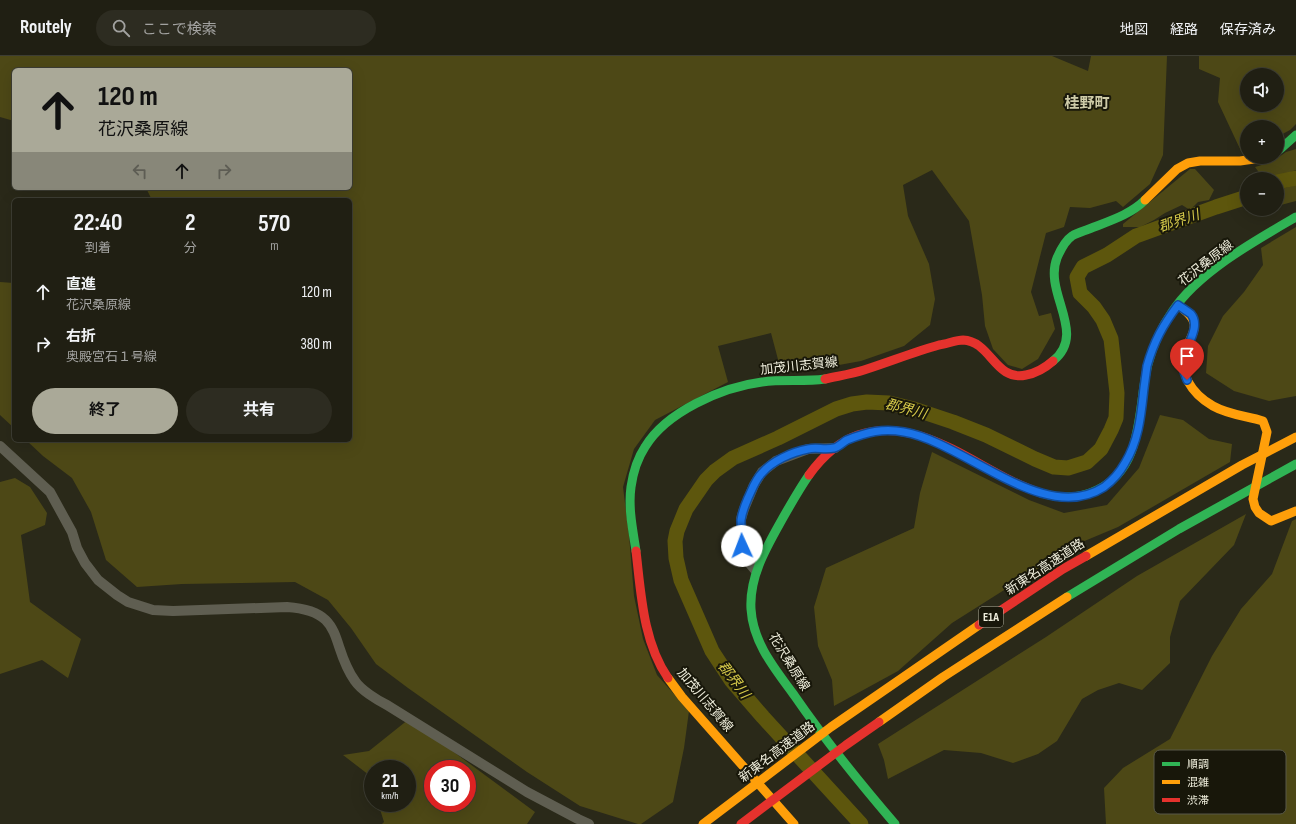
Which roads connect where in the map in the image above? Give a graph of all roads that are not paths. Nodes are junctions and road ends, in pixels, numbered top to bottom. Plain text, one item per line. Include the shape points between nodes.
1 (1296, 135) edge
2 (1284, 146) edge
3 (1240, 161) edge
4 (1296, 217) edge
5 (1178, 305) junction
6 (1296, 437) edge
7 (0, 446) edge
8 (835, 448) junction
9 (1296, 464) edge
10 (1296, 511) edge
11 (756, 571) junction
12 (589, 824) edge
13 (703, 824) edge
14 (741, 824) edge
15 (794, 824) edge
16 (895, 824) edge

1 - 2 main road
3 - 15 main road, 加茂川志賀線 via 1188,163 1177,169 1136,209 1072,236 1066,242 1054,268 1054,279 1064,314 1065,344 1059,356 1045,368 1022,377 1012,377 978,345 963,340 950,342 860,371 822,379 755,383 728,391 708,398 674,416 649,440 636,466 630,489 642,603 657,659 682,697
4 - 5 main road, 花沢桑原線 via 1238,253 1200,282
5 - 8 main road, 花沢桑原線 via 1154,344 1147,367 1136,442 1130,455 1120,472 1090,495 1057,497 1038,492 1008,480 928,439 905,432 868,432
5 - 10 main road via 1192,315 1195,323 1182,362 1187,380 1204,400 1214,407 1263,422 1267,432 1253,499 1255,508 1271,521
6 - 13 main road, 新東名高速道路 / E1A via 1242,465 1064,569 831,727
7 - 12 street via 50,492 72,532 85,563 98,580 117,595 128,602 153,610 287,607 304,608 320,615 332,627 348,670 356,683 377,700 527,792
8 - 11 main road, 花沢桑原線 via 803,482
8 - 11 street via 808,449 776,461 762,472 754,485 741,519 745,558
9 - 14 main road, E1A via 1179,529 943,676
11 - 16 main road, 花沢桑原線 via 751,613 763,650 816,728

